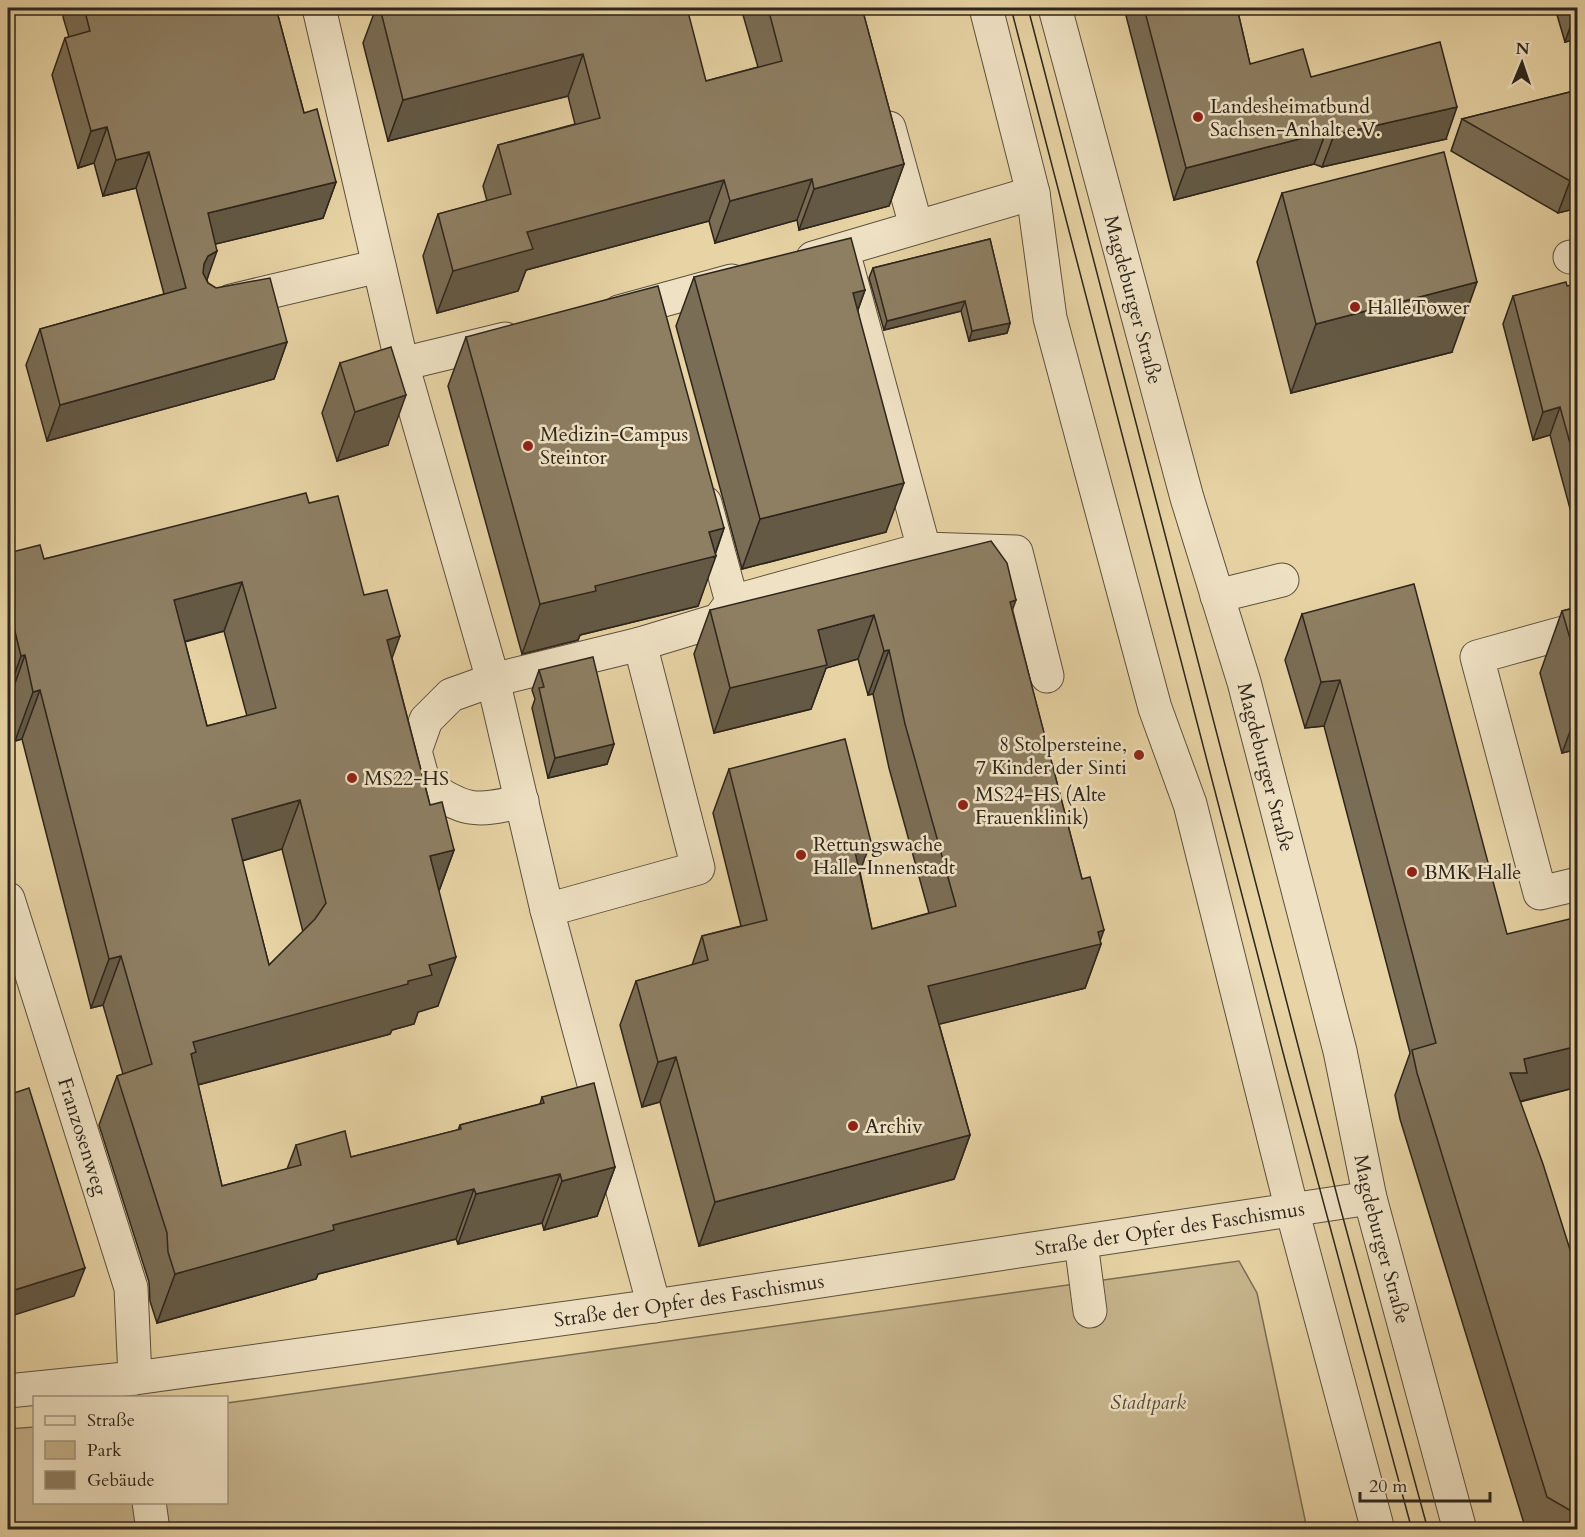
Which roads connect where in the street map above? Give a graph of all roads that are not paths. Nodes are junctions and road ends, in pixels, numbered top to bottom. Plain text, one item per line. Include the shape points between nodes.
1 (319, 8) edge
2 (986, 8) edge
3 (1055, 8) edge
4 (882, 99) edge
5 (1033, 193) junction
6 (916, 226) junction
7 (842, 250) junction
8 (379, 266) junction
9 (208, 306) edge
10 (595, 318) edge
11 (538, 332) edge
12 (402, 364) junction
13 (698, 476) edge
14 (924, 549) junction
15 (1282, 580) dead end
16 (1217, 596) junction
17 (732, 602) junction
18 (1578, 630) edge
19 (640, 644) junction
20 (1047, 676) dead end
21 (493, 680) junction
22 (522, 801) junction
23 (1578, 884) edge
24 (8, 899) edge
25 (547, 910) junction
26 (1370, 1198) junction
27 (1292, 1210) junction
28 (1081, 1243) junction
29 (654, 1306) junction
30 (1089, 1311) dead end
31 (135, 1378) junction
32 (86, 1390) edge
33 (8, 1391) edge
34 (149, 1504) edge
35 (153, 1530) edge
36 (1378, 1530) edge
37 (1460, 1530) edge

1 - 8 street
2 - 5 street
3 - 16 street, Magdeburger Straße
4 - 6 street
5 - 6 street
5 - 27 street via 1050,318 1155,708 1190,804
6 - 7 street
7 - 10 street via 775,269 655,316
7 - 14 street
8 - 9 street
8 - 12 street
11 - 12 street
12 - 21 street
13 - 17 street
14 - 17 street
14 - 20 street via 1016,552
15 - 16 street
16 - 26 street, Magdeburger Straße via 1244,682 1340,1051
17 - 19 street via 719,620
18 - 23 street via 1477,657 1540,893
19 - 21 street
19 - 25 street via 698,868
21 - 22 street
21 - 22 street via 452,695 426,720 415,751 424,784 458,806 492,808
22 - 25 street
24 - 31 street, Franzosenweg via 131,1288
25 - 29 street
26 - 27 street, Straße der Opfer des Faschismus
26 - 37 street, Magdeburger Straße
27 - 28 street, Straße der Opfer des Faschismus
27 - 36 street
28 - 29 street, Straße der Opfer des Faschismus
28 - 30 street
29 - 31 street, Straße der Opfer des Faschismus
31 - 32 street, Straße der Opfer des Faschismus
32 - 33 street, Straße der Opfer des Faschismus
34 - 35 street

